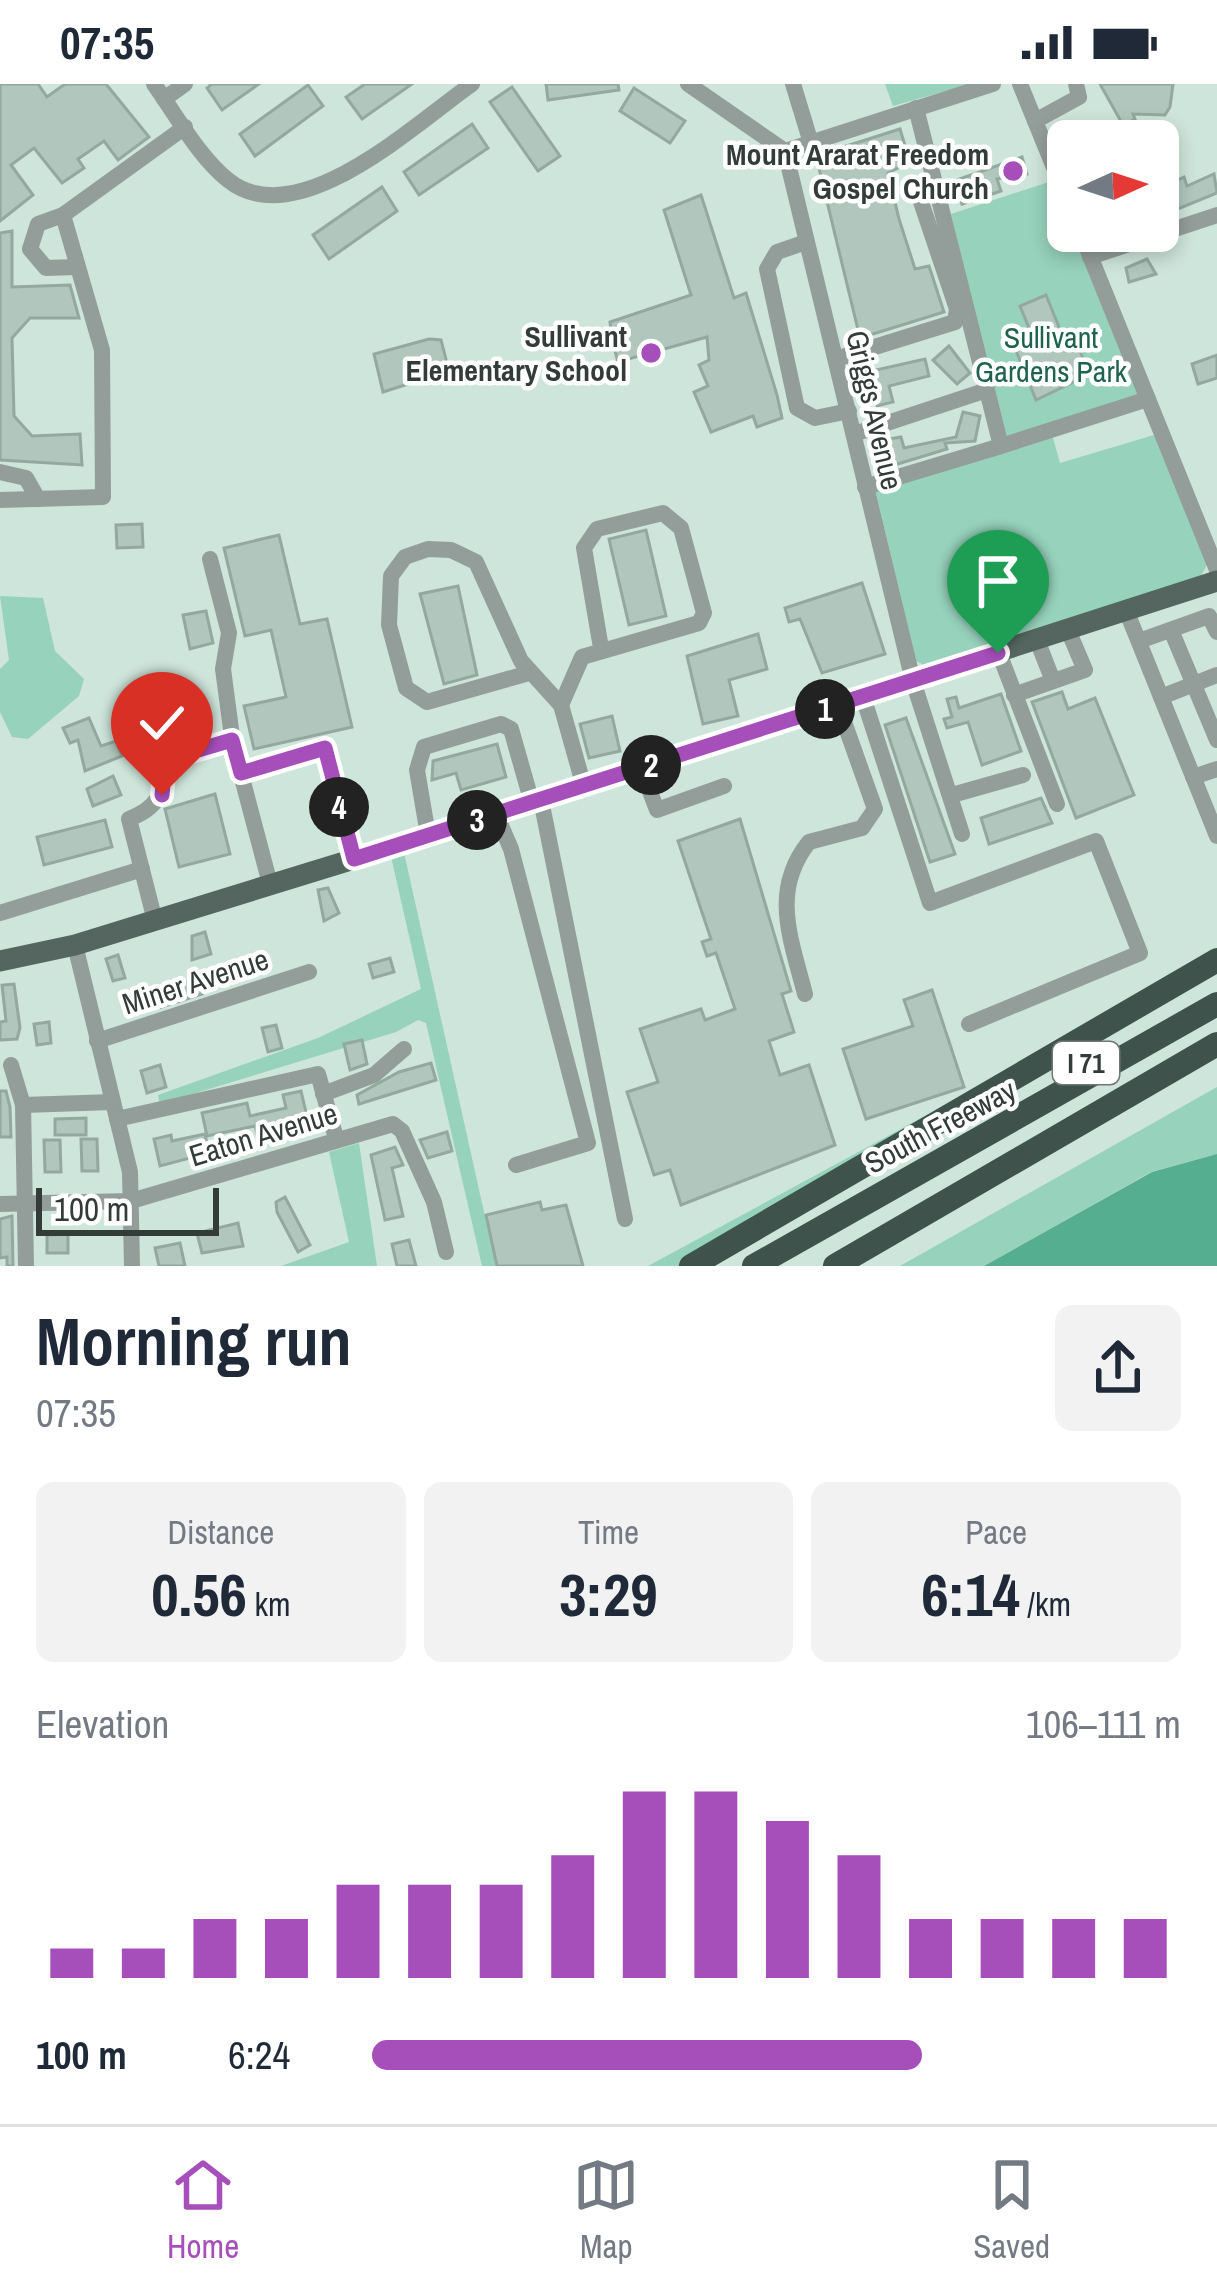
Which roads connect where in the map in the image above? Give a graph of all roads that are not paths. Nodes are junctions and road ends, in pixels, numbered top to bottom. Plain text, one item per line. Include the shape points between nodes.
1 (184, 84) edge
2 (688, 84) edge
3 (793, 84) edge
4 (993, 84) edge
5 (1020, 84) edge
6 (1076, 84) edge
7 (467, 85) edge
8 (159, 91) edge
9 (916, 108) junction
10 (1035, 121) junction
11 (185, 127) junction
12 (811, 143) junction
13 (1047, 150) edge
14 (785, 151) junction
15 (916, 187) dead end
16 (64, 215) junction
17 (1217, 215) edge
18 (806, 242) junction
19 (1088, 252) edge
20 (1090, 257) junction
21 (77, 267) junction
22 (836, 359) junction
23 (987, 390) junction
24 (1148, 399) junction
25 (849, 411) junction
26 (854, 434) junction
27 (1001, 446) junction
28 (0, 472) edge
29 (865, 487) junction
30 (38, 499) junction
31 (0, 500) edge
32 (210, 559) dead end
33 (1217, 570) edge
34 (1217, 581) edge
35 (1126, 610) junction
36 (1068, 630) junction
37 (1171, 630) junction
38 (1217, 632) edge
39 (1036, 640) junction
40 (1139, 641) junction
41 (601, 648) junction
42 (998, 653) junction
43 (529, 673) junction
44 (1217, 675) edge
45 (913, 681) junction
46 (1053, 681) junction
47 (1194, 684) junction
48 (1013, 695) junction
49 (863, 697) junction
50 (1161, 697) junction
51 (561, 705) junction
52 (838, 705) junction
53 (232, 740) junction
54 (1217, 741) edge
55 (1185, 756) junction
56 (641, 768) junction
57 (1217, 769) edge
58 (241, 773) junction
59 (1023, 775) dead end
60 (1193, 778) junction
61 (724, 786) dead end
62 (584, 787) junction
63 (952, 795) junction
64 (537, 801) junction
65 (1057, 804) dead end
66 (496, 814) junction
67 (962, 834) dead end
68 (428, 835) junction
69 (1217, 836) edge
70 (354, 859) junction
71 (142, 869) junction
72 (270, 884) junction
73 (0, 913) edge
74 (155, 921) junction
75 (75, 945) junction
76 (1217, 960) edge
77 (0, 961) edge
78 (309, 972) dead end
79 (1217, 984) edge
80 (805, 994) dead end
81 (1217, 1004) edge
82 (969, 1024) dead end
83 (98, 1041) junction
84 (1217, 1047) edge
85 (404, 1049) dead end
86 (11, 1065) dead end
87 (323, 1094) junction
88 (23, 1105) junction
89 (115, 1111) junction
90 (336, 1138) junction
91 (960, 1148) junction
92 (516, 1165) dead end
93 (131, 1201) junction
94 (0, 1204) edge
95 (25, 1204) junction
96 (625, 1219) dead end
97 (446, 1252) dead end
98 (26, 1266) edge
99 (132, 1266) edge
100 (691, 1266) edge
101 (754, 1266) edge
102 (836, 1266) edge

1 - 8 street
2 - 14 street
3 - 12 street
4 - 9 street
5 - 10 street
6 - 10 street via 1078,99
7 - 11 street via 304,194 238,187
8 - 11 street
9 - 12 street
9 - 23 street
10 - 13 street
11 - 16 street
12 - 14 street
14 - 18 street, Griggs Avenue
15 - 22 street via 955,322
16 - 21 street
16 - 21 street via 38,224 30,249 46,268
17 - 20 street
18 - 22 street, Griggs Avenue
18 - 25 street via 778,252 767,269 797,408 815,418
19 - 20 street
20 - 24 street
21 - 30 street via 102,350 103,497
22 - 25 street, Griggs Avenue
23 - 26 street
23 - 27 street
24 - 27 street
24 - 33 street
25 - 26 street, Griggs Avenue
26 - 29 street, Griggs Avenue
27 - 29 street
28 - 30 street via 26,478
29 - 45 street, Griggs Avenue
30 - 31 street
32 - 53 street via 229,633 224,669
34 - 35 main road
35 - 36 main road
35 - 40 street
36 - 39 main road
36 - 46 street via 1085,670
37 - 38 street via 1209,616
37 - 40 street
37 - 47 street
39 - 42 main road
39 - 46 street
40 - 50 street
41 - 41 street via 699,623 704,613 682,528 663,513 597,530 584,548
41 - 51 street via 582,656
42 - 45 main road
42 - 48 street
43 - 43 street via 476,562 451,550 405,557 391,576 389,625 413,695 427,702
43 - 51 street
44 - 47 street
45 - 49 main road
45 - 63 street, Griggs Avenue
46 - 48 street
47 - 50 street
47 - 54 street
48 - 65 street
49 - 52 main road
49 - 82 street via 930,904 1096,841 1140,953
50 - 55 street
51 - 62 street
52 - 56 main road
52 - 80 street via 875,809 862,828 809,842 787,882 782,900
53 - 58 street
53 - 71 street via 165,764 162,795 129,819
54 - 55 street
55 - 60 street
56 - 61 street via 657,810
56 - 62 main road
57 - 60 street
58 - 70 street via 325,748
58 - 72 street
59 - 63 street
60 - 69 street
62 - 64 main road
63 - 67 street, Griggs Avenue
64 - 66 main road
64 - 68 street via 511,729 501,724 446,740 419,755
64 - 96 street
66 - 68 main road
66 - 92 street via 588,1143
68 - 70 main road
70 - 72 main road
71 - 73 street
71 - 74 street
72 - 74 main road
74 - 75 main road
75 - 77 main road
75 - 83 street
76 - 100 highway
78 - 83 street, Miner Avenue
79 - 91 highway, I 71 via 980,1127
81 - 91 highway, South Freeway
83 - 89 street
84 - 102 highway, I 71
85 - 87 street via 374,1075
86 - 88 street
87 - 89 street via 318,1075
87 - 90 street
88 - 89 street
88 - 95 street
89 - 93 street
90 - 93 street, Eaton Avenue
90 - 97 street, Eaton Avenue via 398,1126 434,1202
91 - 101 highway, South Freeway / I 71
93 - 95 street, Eaton Avenue
93 - 99 street
94 - 95 street, Eaton Avenue
95 - 98 street

